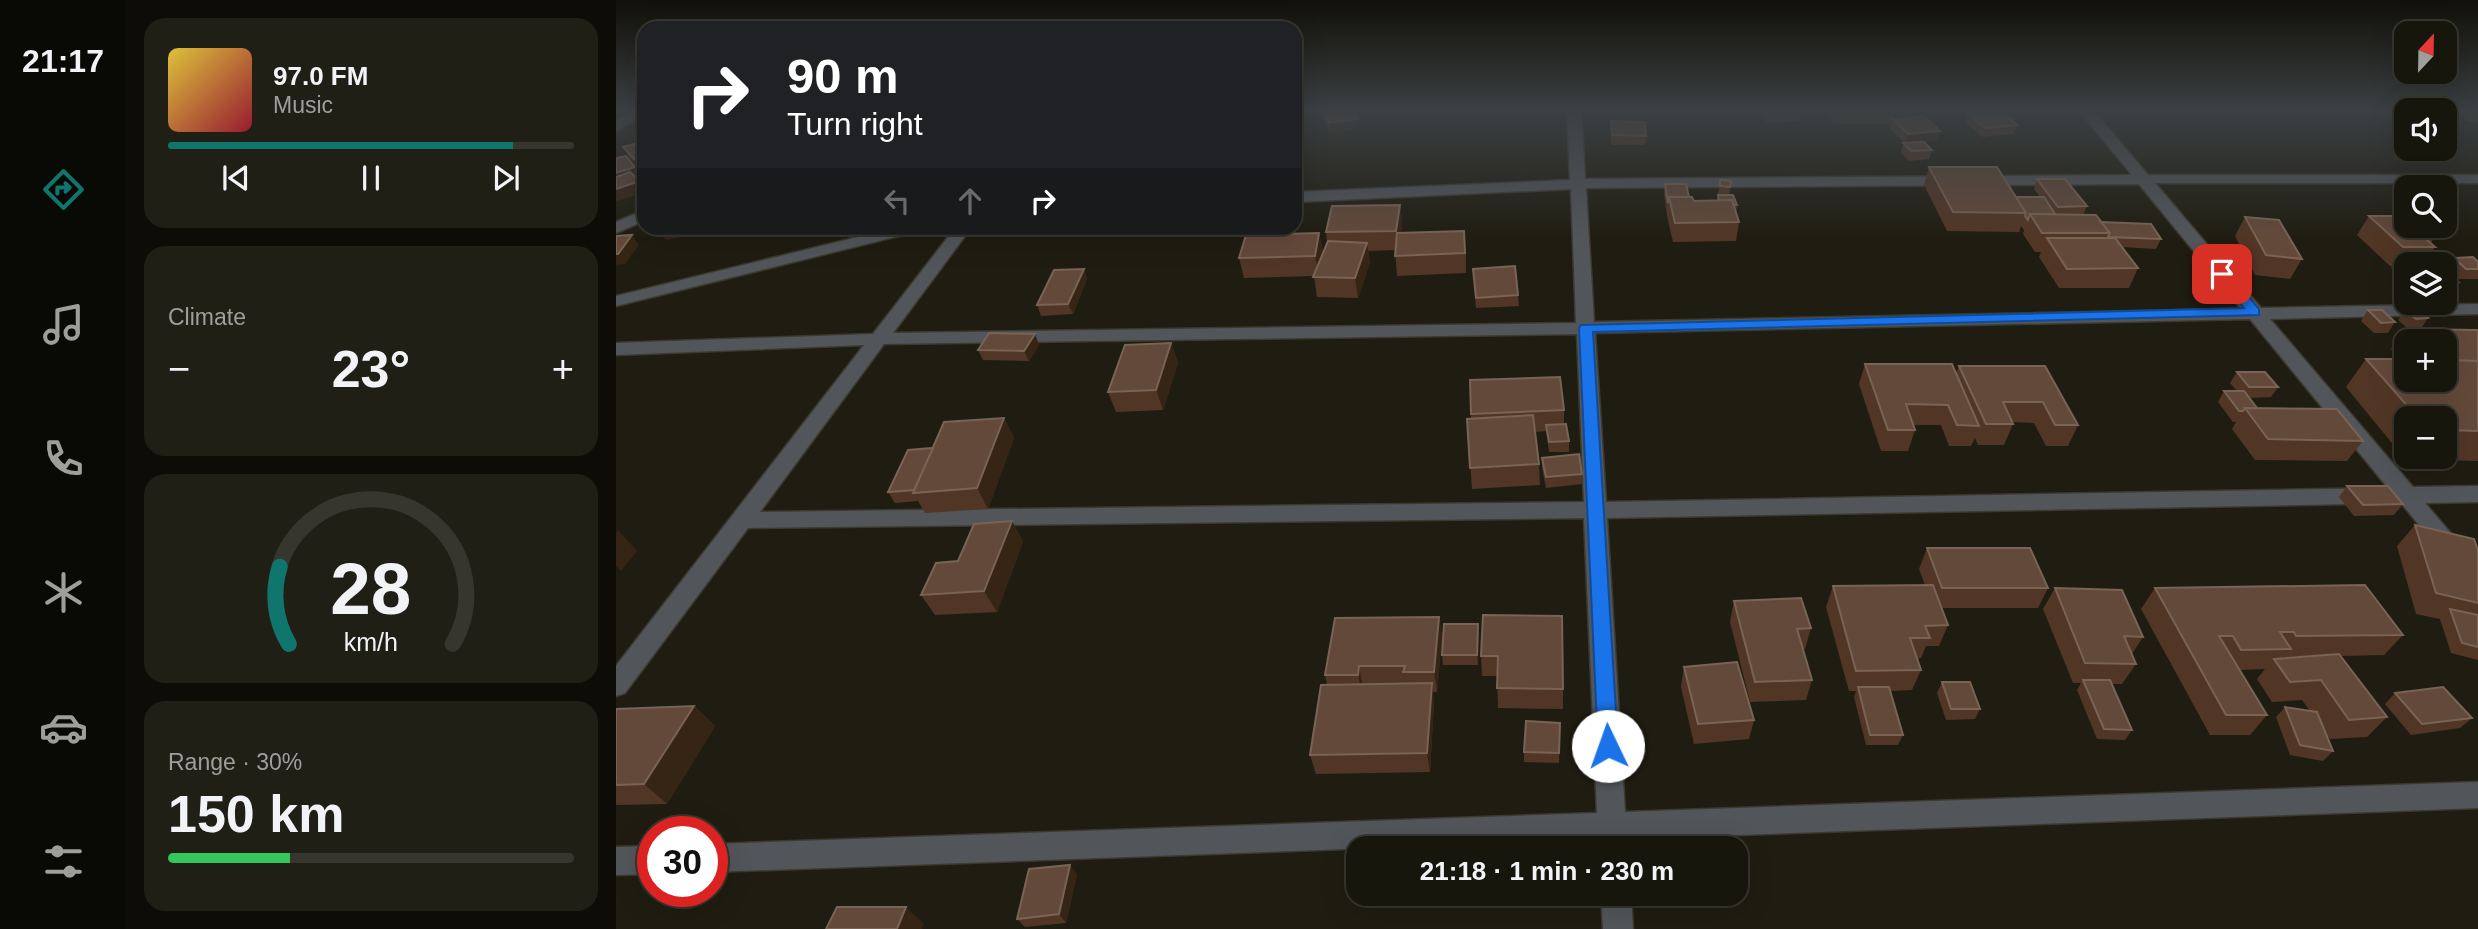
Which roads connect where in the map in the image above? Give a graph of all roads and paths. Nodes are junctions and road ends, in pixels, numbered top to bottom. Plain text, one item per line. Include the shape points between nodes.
1 (1576, 152) edge
2 (2121, 152) edge
3 (2143, 178) junction
4 (2478, 179) edge
5 (1578, 184) junction
6 (1302, 197) edge
7 (637, 218) edge
8 (616, 228) edge
9 (885, 235) edge
10 (957, 235) edge
11 (616, 301) edge
12 (2478, 309) edge
13 (2254, 312) junction
14 (1586, 328) junction
15 (878, 339) junction
16 (616, 349) edge
17 (2405, 493) junction
18 (2478, 494) edge
19 (1596, 510) junction
20 (741, 520) junction
21 (2478, 581) edge
22 (616, 685) edge
23 (2478, 795) edge
24 (1613, 836) edge
25 (1634, 836) edge
26 (1346, 843) edge
27 (728, 858) edge
28 (637, 860) edge
29 (616, 861) edge
30 (1617, 906) edge
31 (1618, 929) edge

1 - 5 street
2 - 3 street
3 - 4 street
3 - 5 street
3 - 13 street
5 - 6 street
5 - 14 street
7 - 8 street
9 - 11 street
10 - 15 street
12 - 13 street
13 - 14 street
13 - 17 street
14 - 15 street
14 - 19 street
15 - 16 street
15 - 20 street
17 - 18 street
17 - 19 street
17 - 21 street
19 - 20 street
19 - 24 street
20 - 22 street
23 - 25 street
26 - 27 street
28 - 29 street
30 - 31 street

